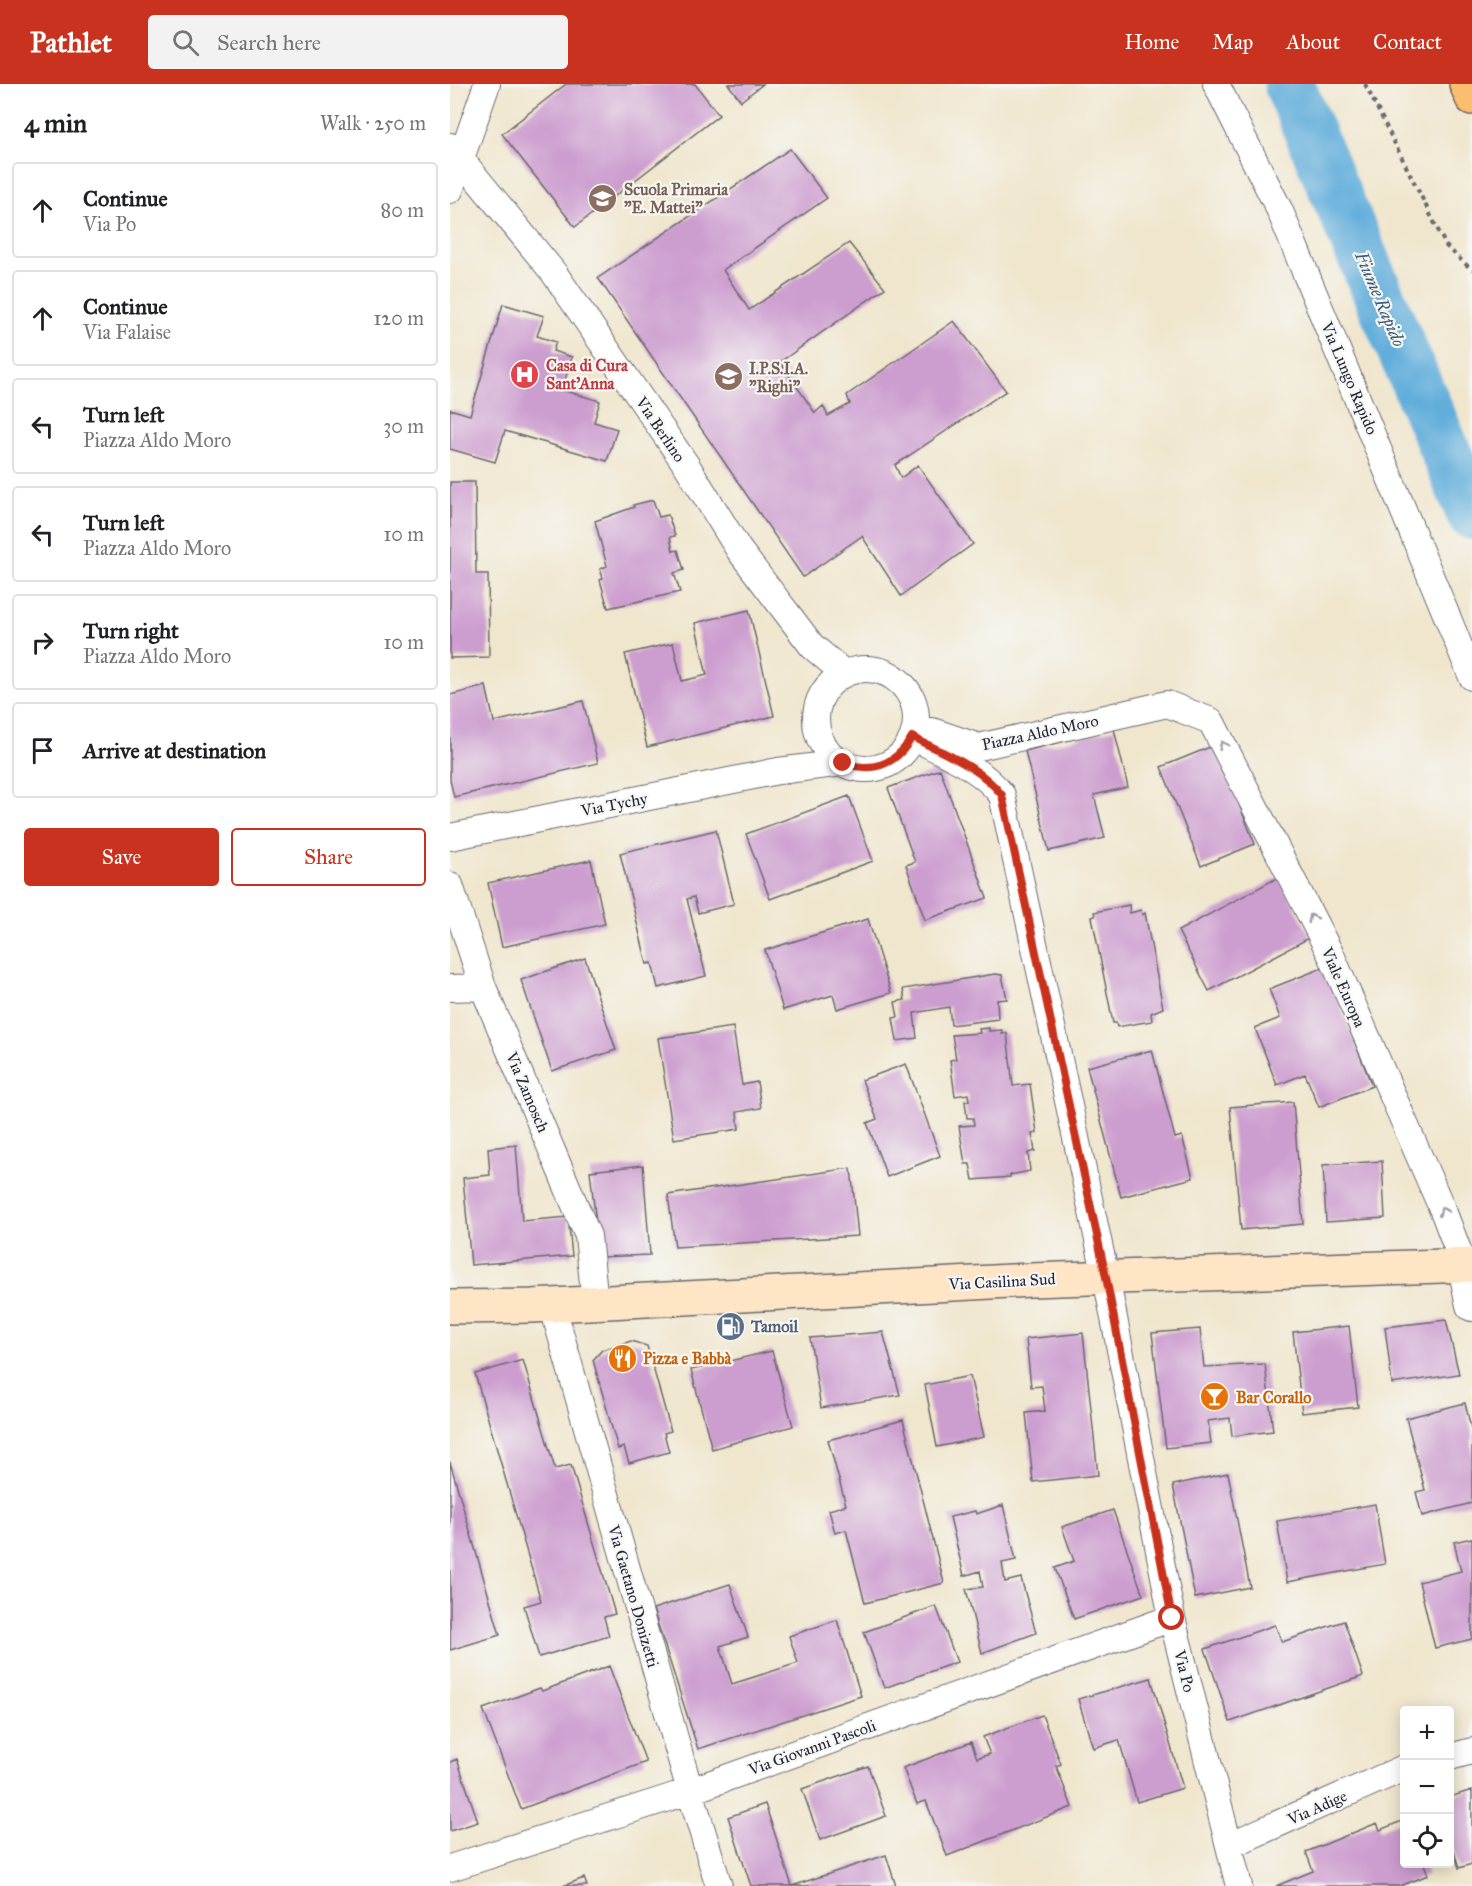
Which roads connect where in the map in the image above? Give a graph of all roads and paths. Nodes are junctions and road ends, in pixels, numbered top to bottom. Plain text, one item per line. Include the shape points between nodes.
1 (487, 84) edge
2 (1215, 84) edge
3 (1365, 84) edge
4 (1466, 84) edge
5 (1472, 98) edge
6 (455, 152) edge
7 (450, 190) edge
8 (1472, 270) edge
9 (1472, 677) edge
10 (836, 680) junction
11 (1167, 704) joint
12 (914, 731) junction
13 (823, 744) junction
14 (843, 763) junction
15 (778, 771) junction
16 (991, 781) joint
17 (450, 837) edge
18 (450, 885) edge
19 (483, 987) junction
20 (450, 988) edge
21 (1468, 1265) edge
22 (1106, 1277) junction
23 (595, 1302) junction
24 (542, 1305) junction
25 (1472, 1305) edge
26 (450, 1306) edge
27 (450, 1329) edge
28 (1172, 1618) junction
29 (1472, 1751) edge
30 (1454, 1756) edge
31 (1400, 1770) edge
32 (690, 1791) junction
33 (1230, 1845) junction
34 (450, 1868) edge
35 (719, 1886) edge
36 (1239, 1886) edge

1 - 6 street
2 - 9 street, Via Lungo Rapido via 1280,211
3 - 8 path via 1446,246
4 - 5 highway
6 - 7 street
6 - 10 street, Via Berlino via 554,273 687,466 739,550
10 - 12 street via 868,669 890,675 913,701
10 - 13 street via 818,704 816,718
11 - 12 street, Piazza Aldo Moro via 979,747
21 -> 11 street, Viale Europa via 1332,957 1211,721
12 - 14 street via 895,759 883,765 869,768
12 - 16 street, Piazza Aldo Moro
13 - 14 street
13 - 15 street, Via Tychy
14 - 15 street, Via Tychy
15 - 17 street, Via Tychy
16 - 22 street, Via Po via 1002,795
18 - 19 street, Via Zamosch
19 - 20 street
19 - 23 street, Via Zamosch via 588,1236
21 - 22 main road, Via Casilina Sud
21 - 25 street, Viale Europa
22 - 23 main road, Via Casilina Sud
22 - 28 street, Via Po
23 - 24 main road, Via Casilina Sud
24 - 26 main road
24 - 27 main road
24 - 32 street, Via Gaetano Donizetti
28 - 32 street, Via Giovanni Pascoli
28 - 33 street, Via Po
29 - 30 street
31 - 33 street, Via Adige
32 - 34 street, Via Giovanni Pascoli
32 - 35 street, Via Gaetano Donizetti
33 - 36 street, Via Po

